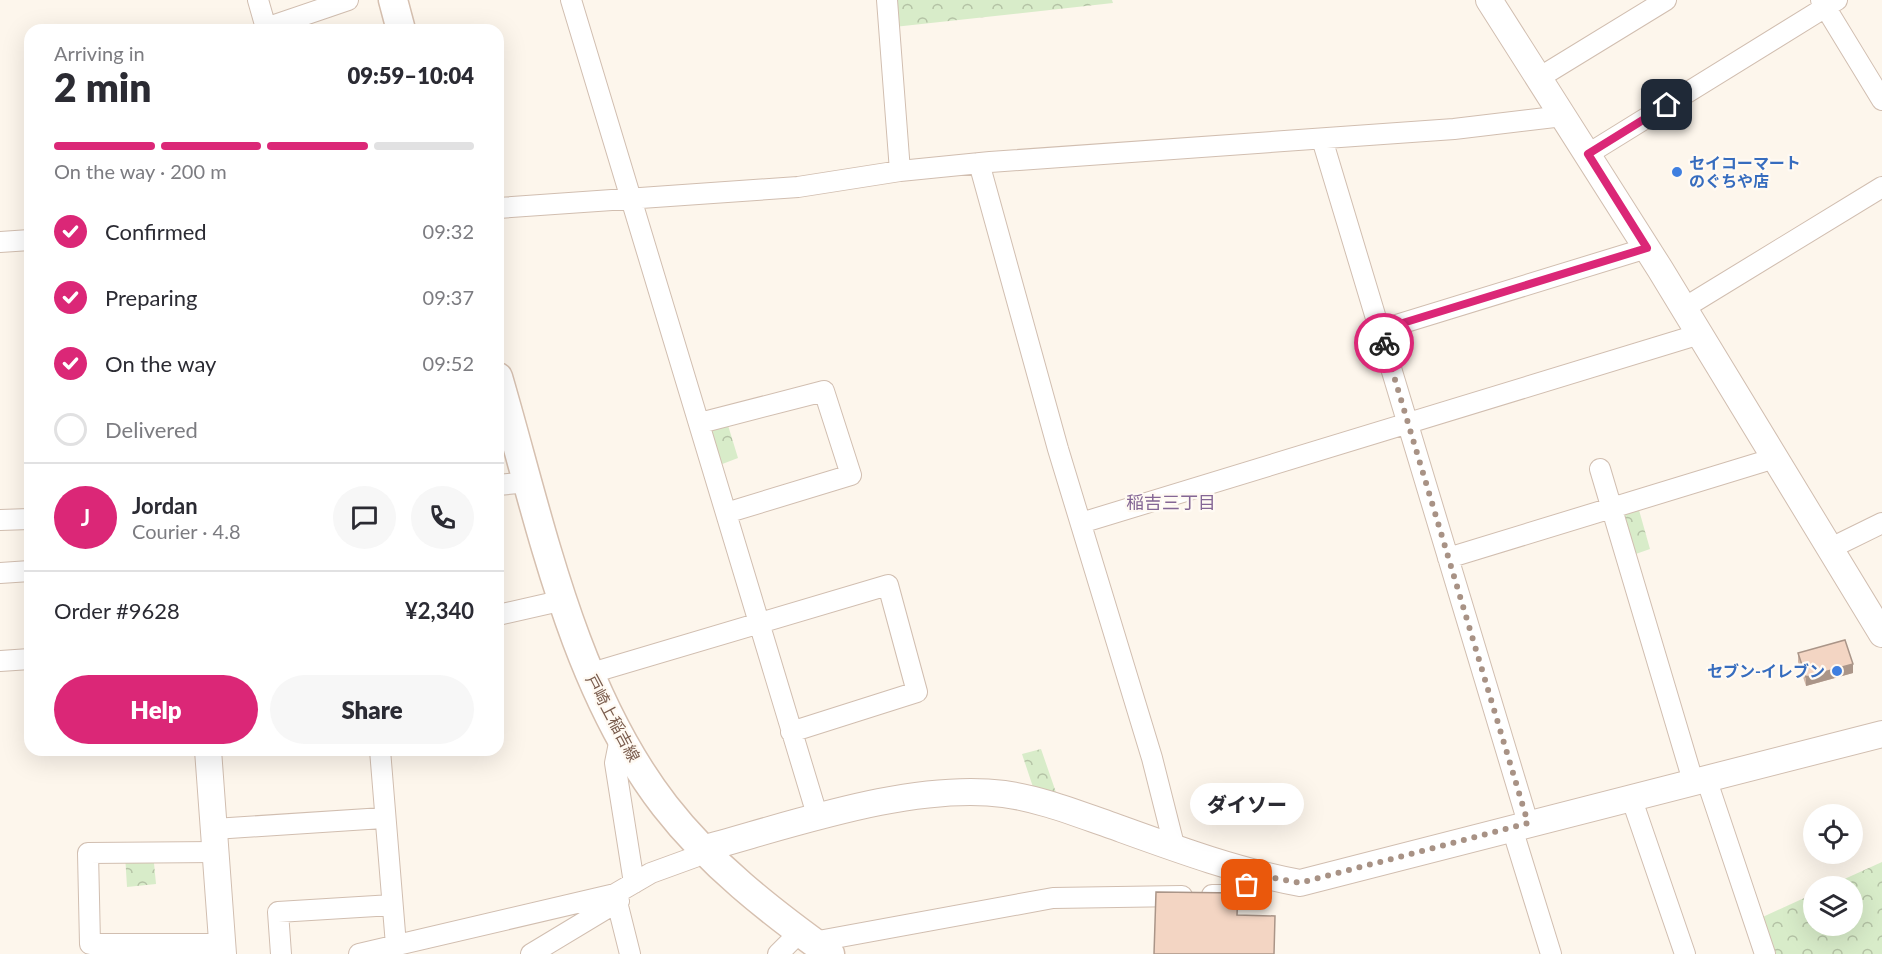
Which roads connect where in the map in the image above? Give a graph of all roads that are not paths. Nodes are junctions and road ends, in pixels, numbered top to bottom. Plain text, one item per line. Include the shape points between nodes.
1 (258, 0) edge
2 (348, 0) edge
3 (393, 0) edge
4 (571, 0) edge
5 (887, 0) edge
6 (1489, 0) edge
7 (1666, 0) edge
8 (1828, 2) edge
9 (265, 24) edge
10 (278, 24) edge
11 (399, 24) edge
12 (1537, 79) junction
13 (1882, 100) edge
14 (1563, 116) junction
15 (1322, 138) junction
16 (1588, 154) junction
17 (979, 163) junction
18 (900, 171) junction
19 (1882, 187) edge
20 (630, 198) junction
21 (504, 208) edge
22 (24, 240) edge
23 (0, 242) edge
24 (1647, 248) junction
25 (1684, 308) junction
26 (1380, 330) junction
27 (1700, 334) junction
28 (504, 398) edge
29 (1407, 422) junction
30 (700, 423) junction
31 (1775, 458) junction
32 (1600, 469) dead end
33 (529, 483) junction
34 (504, 485) edge
35 (1611, 507) junction
36 (726, 513) junction
37 (24, 519) edge
38 (0, 520) edge
39 (1081, 523) junction
40 (1882, 523) edge
41 (1828, 549) junction
42 (1448, 558) junction
43 (24, 571) edge
44 (0, 573) edge
45 (564, 600) junction
46 (504, 614) edge
47 (759, 622) junction
48 (1882, 634) edge
49 (24, 659) edge
50 (0, 661) edge
51 (588, 674) junction
52 (791, 732) junction
53 (1882, 734) edge
54 (620, 738) junction
55 (208, 756) edge
56 (380, 756) edge
57 (1700, 779) junction
58 (1631, 797) junction
59 (383, 818) junction
60 (818, 818) junction
61 (1520, 826) junction
62 (215, 841) junction
63 (702, 849) junction
64 (1175, 849) junction
65 (1259, 875) junction
66 (634, 883) junction
67 (617, 898) junction
68 (392, 905) junction
69 (814, 943) edge
70 (396, 945) junction
71 (223, 949) edge
72 (281, 954) edge
73 (359, 954) edge
74 (531, 954) edge
75 (630, 954) edge
76 (778, 954) edge
77 (1551, 954) edge
78 (1684, 954) edge
79 (1765, 954) edge

1 - 9 street
2 - 10 street
3 - 11 main road
4 - 20 street
5 - 18 street
6 - 12 street
7 - 12 street
8 - 13 street
8 - 16 street
12 - 14 street
14 - 15 street via 1454,129
14 - 16 street
15 - 17 street
15 - 26 street
16 - 24 street
17 - 18 street
17 - 39 street
18 - 20 street via 798,187
19 - 25 street
20 - 21 street
20 - 30 street
22 - 23 street
24 - 25 street
24 - 26 street
25 - 27 street
26 - 29 street
27 - 29 street
27 - 31 street
28 - 33 main road, 戸崎上稲吉線
29 - 39 street
29 - 42 street
30 - 36 street
30 - 36 street via 824,391 851,475
31 - 35 street
31 - 41 street
32 - 35 street
33 - 34 street
33 - 45 main road, 戸崎上稲吉線
35 - 42 street
35 - 57 street
36 - 47 street
37 - 38 street
39 - 64 street via 1152,758
40 - 41 street
41 - 48 street
42 - 61 street
43 - 44 street
45 - 46 street
45 - 51 main road, 戸崎上稲吉線
47 - 51 street
47 - 52 street
47 - 52 street via 888,585 917,692
49 - 50 street
51 - 54 main road, 戸崎上稲吉線
52 - 60 street
53 - 57 street
54 - 63 main road, 戸崎上稲吉線 via 665,806
54 - 66 street via 615,763
55 - 62 street
56 - 59 street
57 - 58 street
57 - 79 street
58 - 61 street
58 - 78 street
59 - 62 street
59 - 68 street
60 - 63 street
60 - 64 street via 919,795 962,791 1005,794 1053,805
61 - 65 street via 1300,883
61 - 77 street
62 - 71 street
62 - 71 street via 88,853 90,944
63 - 66 street via 695,857
63 - 69 main road, 戸崎上稲吉線 via 733,879
64 - 65 street
65 - 69 street via 1234,895 1053,898
66 - 67 street
67 - 70 street
67 - 74 street
67 - 75 street
68 - 70 street
68 - 72 street via 278,912
69 - 76 street
70 - 73 street

